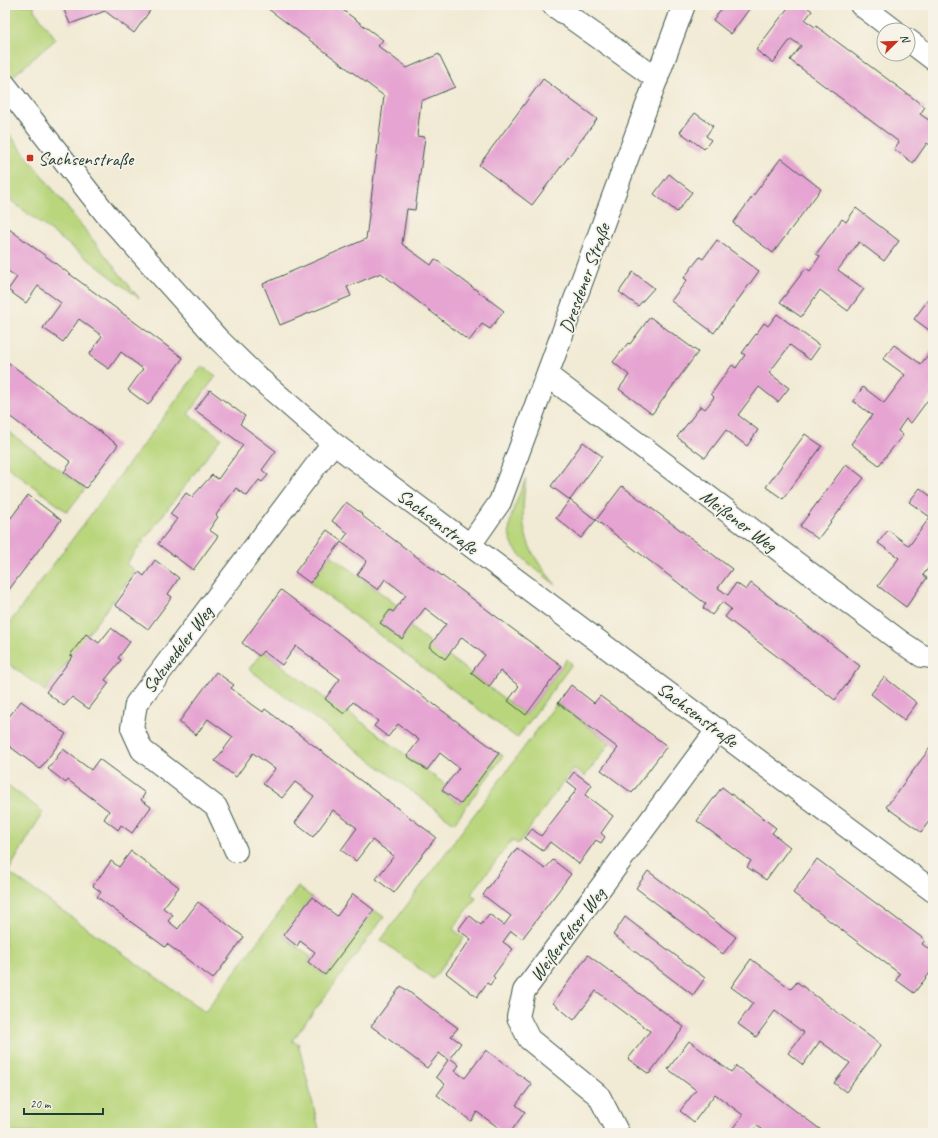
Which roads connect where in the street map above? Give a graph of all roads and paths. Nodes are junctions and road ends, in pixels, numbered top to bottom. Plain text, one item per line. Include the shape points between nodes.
1 (553, 5) edge
2 (684, 5) edge
3 (861, 5) edge
4 (883, 22) edge
5 (916, 46) edge
6 (933, 59) edge
7 (657, 79) junction
8 (5, 85) edge
9 (548, 375) junction
10 (333, 443) junction
11 (470, 544) junction
12 (933, 657) edge
13 (718, 729) junction
14 (236, 851) dead end
15 (933, 891) edge
16 (618, 1133) edge

1 - 7 street
2 - 7 street, Dresdener Straße
3 - 4 street
5 - 6 street
7 - 9 street, Dresdener Straße
8 - 10 street, Sachsenstraße via 106,214 218,339
9 - 11 street, Dresdener Straße via 500,502
9 - 12 street, Meißener Weg via 901,642 922,656
10 - 11 street, Sachsenstraße
10 - 14 street, Salzwedeler Weg via 136,704 132,728 142,750 216,807
11 - 13 street, Sachsenstraße
13 - 15 street, Sachsenstraße
13 - 16 street, Weißenfelser Weg via 524,991 518,1017 529,1039 599,1096

